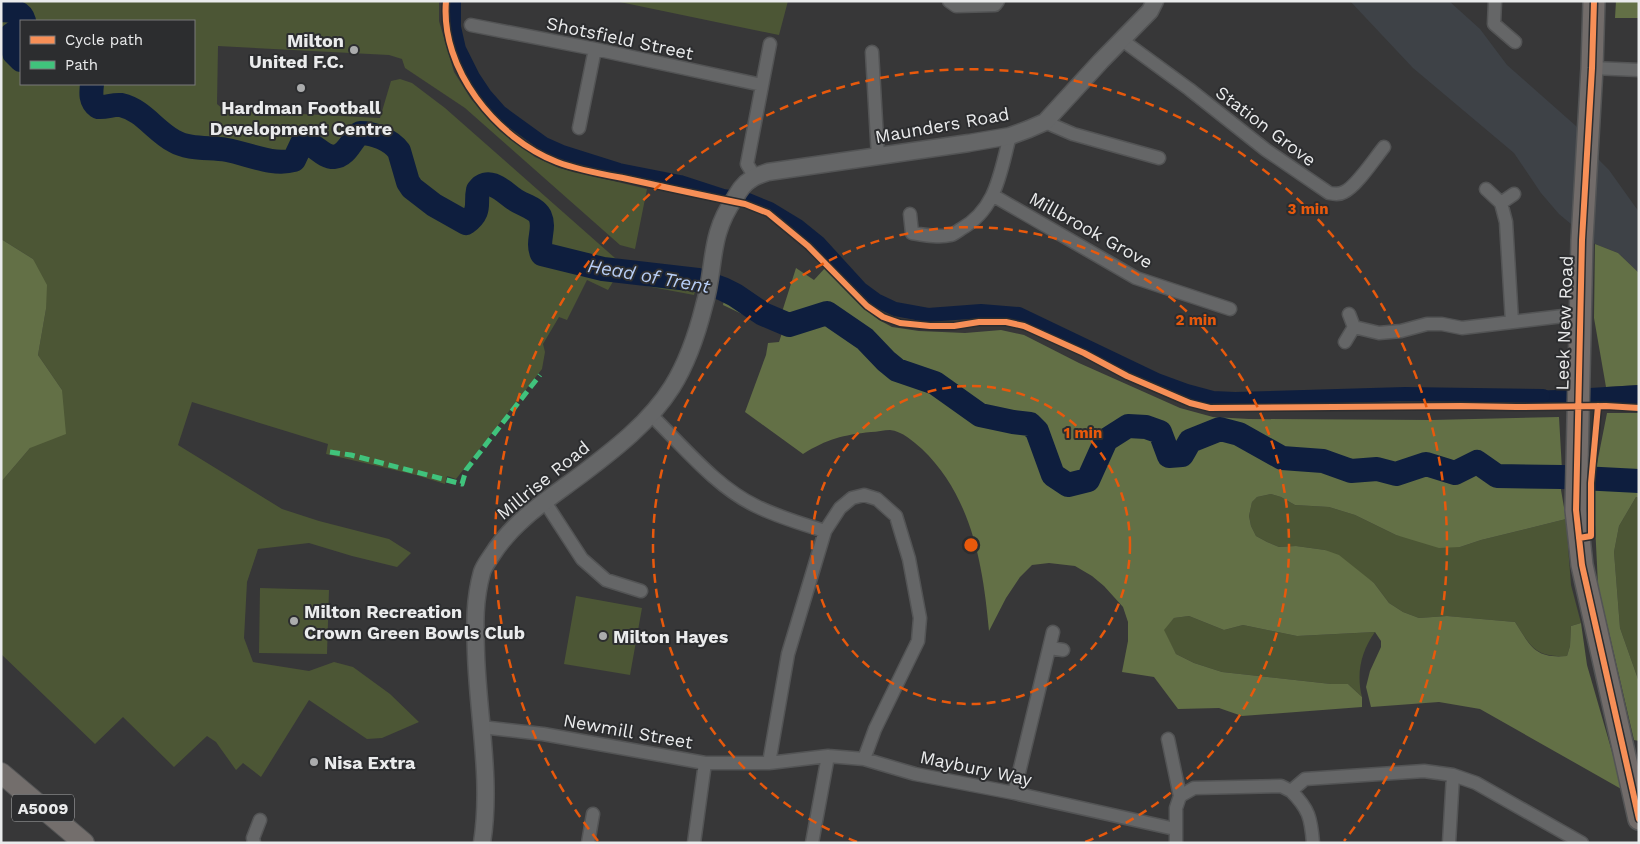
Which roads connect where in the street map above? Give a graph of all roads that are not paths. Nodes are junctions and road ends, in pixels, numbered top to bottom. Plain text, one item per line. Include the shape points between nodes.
1 (949, 1) edge
2 (998, 1) edge
3 (1155, 1) edge
4 (1495, 1) edge
5 (1594, 1) edge
6 (471, 25) dead end
7 (1122, 40) junction
8 (1515, 42) dead end
9 (770, 44) dead end
10 (595, 50) junction
11 (872, 52) dead end
12 (1592, 68) junction
13 (1639, 70) edge
14 (762, 85) junction
15 (1045, 122) junction
16 (579, 128) dead end
17 (1010, 136) junction
18 (1384, 147) dead end
19 (878, 157) junction
20 (1159, 158) dead end
21 (749, 181) junction
22 (1486, 189) dead end
23 (1514, 194) dead end
24 (994, 196) junction
25 (1501, 203) junction
26 (910, 214) dead end
27 (1230, 309) dead end
28 (1349, 314) dead end
29 (1580, 314) junction
30 (1512, 322) junction
31 (1354, 327) junction
32 (1345, 342) dead end
33 (651, 415) junction
34 (545, 502) junction
35 (825, 531) junction
36 (641, 591) dead end
37 (1053, 632) dead end
38 (1050, 648) junction
39 (1063, 650) dead end
40 (481, 727) junction
41 (1168, 739) dead end
42 (828, 756) junction
43 (864, 759) junction
44 (705, 763) junction
45 (769, 763) junction
46 (1, 773) edge
47 (1452, 775) junction
48 (1291, 791) junction
49 (1014, 793) junction
50 (1180, 796) junction
51 (593, 814) dead end
52 (1639, 819) edge
53 (260, 820) dead end
54 (1175, 829) junction
55 (84, 843) edge
56 (254, 843) edge
57 (482, 843) edge
58 (588, 843) edge
59 (694, 843) edge
60 (812, 843) edge
61 (1176, 843) edge
62 (1313, 843) edge
63 (1449, 843) edge
64 (1582, 843) edge

1 - 2 street via 956,6 995,4
3 - 7 street, Maunders Road via 1150,11
4 - 8 street via 1494,24
5 - 12 highway, Leek New Road
6 - 10 street, Shotsfield Street
7 - 15 street, Maunders Road
7 - 18 street, Station Grove via 1328,193 1345,192 1352,187
9 - 14 street
10 - 14 street, Shotsfield Street
10 - 16 street
11 - 19 street
12 - 13 street
12 - 29 highway, Leek New Road
14 - 21 street via 747,164
15 - 17 street, Maunders Road
15 - 20 street via 1074,134
17 - 19 street, Maunders Road
17 - 24 street
19 - 21 street, Maunders Road via 768,172
21 - 33 street, Millrise Road via 728,207 720,224 706,297 686,359
22 - 25 street
23 - 25 street
24 - 26 street via 984,212 951,235 912,233
24 - 27 street, Millbrook Grove via 1136,278
25 - 30 street via 1506,222
28 - 31 street
29 - 30 street
29 - 52 highway, Leek New Road via 1576,510 1582,566
30 - 31 street via 1462,328 1427,324 1380,333
31 - 32 street
33 - 34 street, Millrise Road
33 - 35 street via 724,486 755,506
34 - 36 street via 582,559 606,580
34 - 40 street, Millrise Road via 510,531 483,569 475,600
35 - 43 street via 840,508 852,498 864,494 888,508 896,516 920,618 918,641
35 - 45 street via 788,654
37 - 38 street
38 - 39 street
38 - 49 street
40 - 44 street, Newmill Street via 543,734
40 - 57 street, Millrise Road via 485,790
41 - 50 street
42 - 43 street, Maybury Way
42 - 45 street, Maybury Way
42 - 60 street
43 - 49 street, Maybury Way via 916,774
44 - 45 street, Newmill Street
44 - 59 street
46 - 55 main road, A5009
47 - 48 street via 1424,771 1305,779
47 - 63 street
47 - 64 street via 1476,783
48 - 50 street via 1281,786 1194,788
48 - 62 street via 1311,821
49 - 54 street, Maybury Way
50 - 54 street
51 - 58 street
53 - 56 street
54 - 61 street

